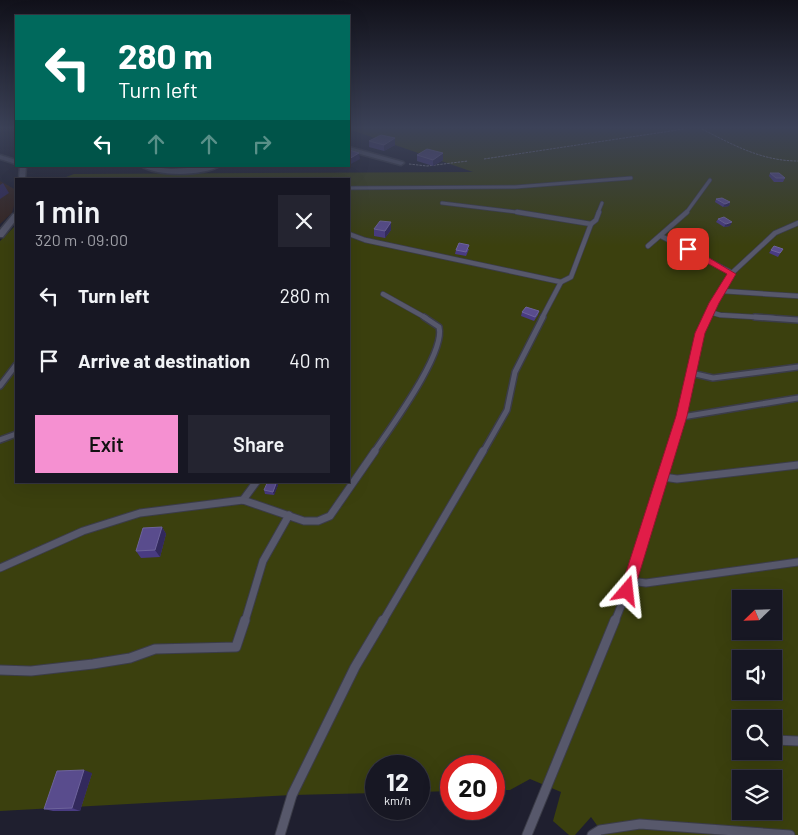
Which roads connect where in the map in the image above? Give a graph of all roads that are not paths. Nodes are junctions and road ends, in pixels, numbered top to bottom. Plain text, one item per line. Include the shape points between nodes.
1 (154, 168) edge
2 (205, 168) edge
3 (209, 168) edge
4 (201, 170) junction
5 (631, 178) dead end
6 (710, 180) dead end
7 (350, 188) edge
8 (442, 203) dead end
9 (602, 203) dead end
10 (15, 217) edge
11 (798, 223) edge
12 (591, 224) junction
13 (0, 235) edge
14 (662, 236) junction
15 (350, 237) edge
16 (648, 246) dead end
17 (732, 274) junction
18 (561, 282) junction
19 (722, 291) junction
20 (383, 294) dead end
21 (798, 296) edge
22 (710, 312) junction
23 (798, 320) edge
24 (15, 366) edge
25 (798, 367) edge
26 (691, 372) junction
27 (0, 386) edge
28 (798, 398) edge
29 (682, 416) junction
30 (15, 434) edge
31 (0, 440) edge
32 (798, 465) edge
33 (663, 477) junction
34 (256, 483) edge
35 (244, 500) junction
36 (288, 516) junction
37 (798, 562) edge
38 (0, 568) edge
39 (630, 581) junction
40 (0, 670) edge
41 (782, 740) edge
42 (798, 741) edge
43 (280, 835) edge
44 (527, 835) edge
45 (592, 835) edge
46 (790, 835) edge

1 - 4 street
2 - 4 lane
3 - 4 street
5 - 7 lane via 514,187
6 - 14 lane via 685,217
8 - 12 lane
9 - 12 lane via 596,220
10 - 13 street
11 - 17 lane via 775,233
12 - 18 lane via 571,277
14 - 16 lane
14 - 17 lane
15 - 18 lane
17 - 19 lane
18 - 43 lane via 515,372 507,410 438,532 355,667 292,795
19 - 21 lane
19 - 22 lane
20 - 36 lane via 439,327 436,351 421,380 330,516 318,521 304,521
22 - 23 lane
22 - 26 lane via 700,333
24 - 27 lane
25 - 26 lane via 713,378
26 - 29 lane
28 - 29 lane
29 - 33 lane
30 - 31 lane
32 - 33 lane via 676,479
33 - 39 lane
34 - 35 lane
35 - 36 lane
35 - 38 lane via 140,513 83,531
36 - 40 lane via 263,562 236,647 155,648 130,658 92,664 31,671
37 - 39 lane via 646,583
39 - 44 lane
41 - 42 lane
45 - 46 lane via 600,830 640,824

